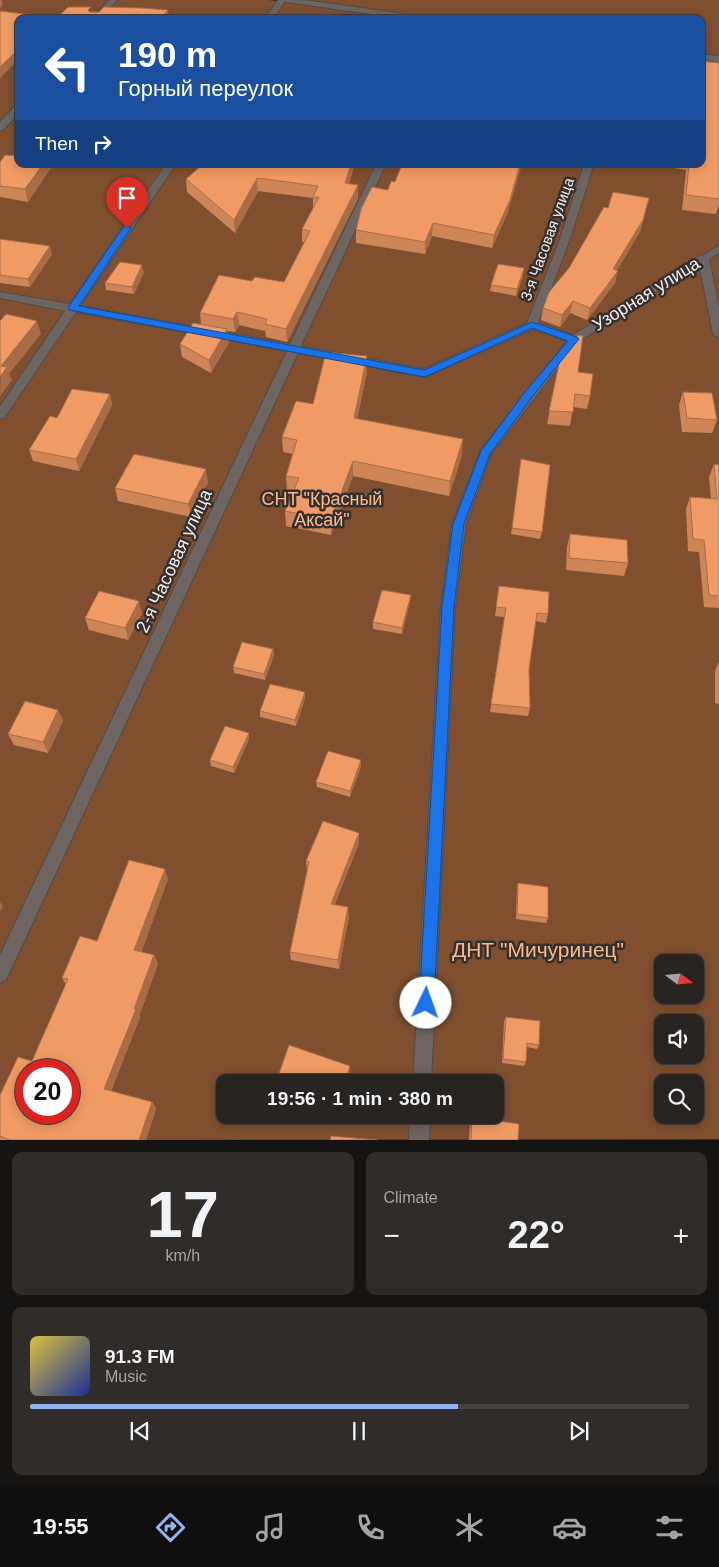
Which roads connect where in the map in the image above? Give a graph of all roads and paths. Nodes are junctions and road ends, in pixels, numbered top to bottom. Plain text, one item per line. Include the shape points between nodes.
1 (113, 0) edge
2 (282, 0) edge
3 (286, 0) edge
4 (100, 15) edge
5 (272, 15) edge
6 (397, 15) edge
7 (705, 57) edge
8 (719, 59) edge
9 (15, 111) edge
10 (0, 128) edge
11 (169, 167) edge
12 (380, 167) edge
13 (588, 167) edge
14 (719, 249) edge
15 (703, 258) junction
16 (0, 295) edge
17 (73, 308) junction
18 (532, 325) junction
19 (719, 334) edge
20 (574, 339) junction
21 (294, 350) junction
22 (0, 415) edge
23 (0, 974) edge
24 (422, 1074) edge
25 (420, 1124) edge
26 (419, 1140) edge

1 - 4 main road
2 - 5 main road
3 - 6 main road
7 - 8 main road
9 - 10 main road
11 - 17 main road
12 - 21 main road, 2-я Часовая улица
13 - 18 main road, 3-я Часовая улица
14 - 15 main road, Узорная улица
15 - 19 street
15 - 20 main road, Узорная улица
16 - 17 street
17 - 21 street
17 - 22 main road
18 - 20 street
18 - 21 street via 425,373
20 - 24 main road, Узорная улица via 485,453 459,524 448,607
21 - 23 main road, 2-я Часовая улица
25 - 26 main road

